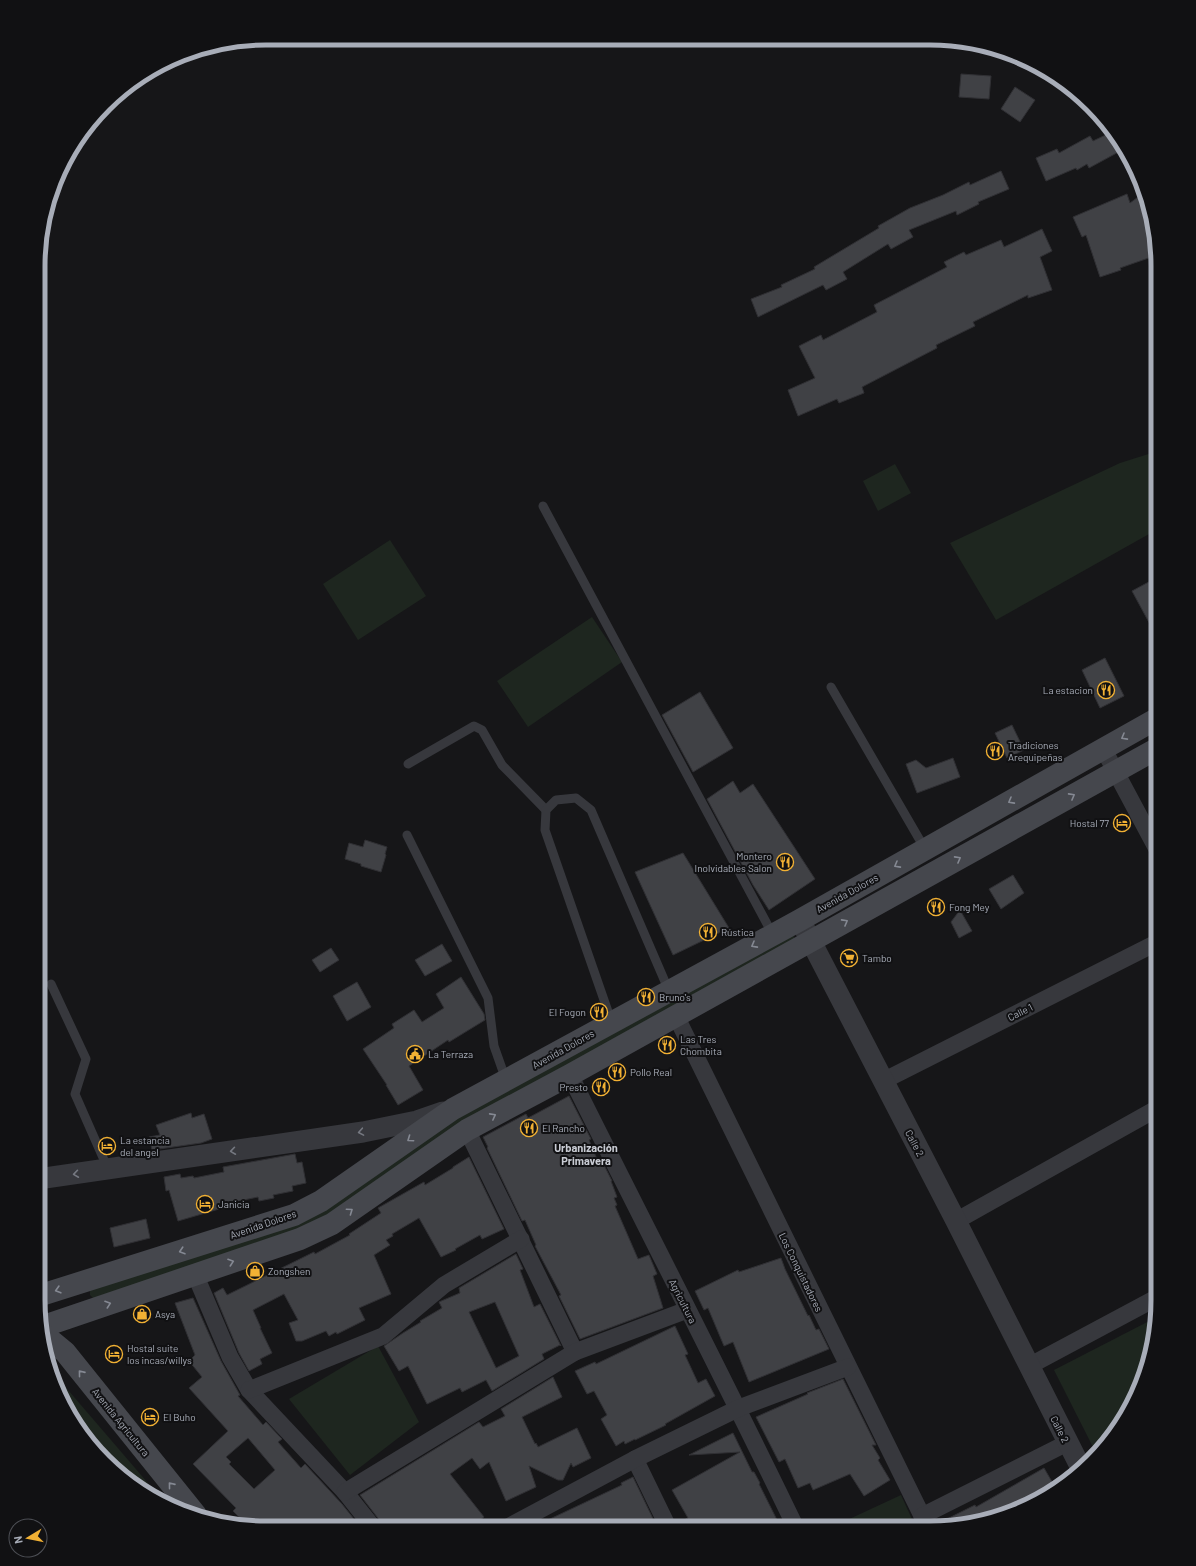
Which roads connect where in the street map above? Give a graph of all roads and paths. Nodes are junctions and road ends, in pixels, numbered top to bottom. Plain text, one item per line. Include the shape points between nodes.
1 (543, 506) dead end
2 (831, 687) dead end
3 (1151, 722) edge
4 (1103, 748) junction
5 (1151, 752) edge
6 (408, 764) dead end
7 (1116, 771) junction
8 (546, 810) junction
9 (407, 835) dead end
10 (1151, 838) edge
11 (925, 849) junction
12 (800, 920) junction
13 (773, 935) junction
14 (811, 941) junction
15 (1151, 946) edge
16 (52, 984) dead end
17 (669, 991) junction
18 (676, 1016) junction
19 (612, 1023) junction
20 (570, 1075) junction
21 (506, 1080) junction
22 (883, 1081) junction
23 (454, 1109) junction
24 (1151, 1112) edge
25 (467, 1130) junction
26 (108, 1169) junction
27 (45, 1178) edge
28 (956, 1221) junction
29 (522, 1239) junction
30 (195, 1274) junction
31 (45, 1294) edge
32 (1151, 1301) edge
33 (687, 1310) junction
34 (71, 1316) junction
35 (47, 1325) edge
36 (48, 1338) edge
37 (64, 1352) junction
38 (576, 1352) junction
39 (1029, 1366) junction
40 (848, 1367) junction
41 (249, 1390) junction
42 (738, 1408) junction
43 (1067, 1443) junction
44 (635, 1459) junction
45 (1078, 1464) edge
46 (345, 1492) junction
47 (189, 1507) edge
48 (368, 1521) edge
49 (519, 1521) edge
50 (665, 1521) edge
51 (793, 1521) edge
52 (925, 1521) edge
53 (927, 1521) edge

1 - 13 lane
2 - 11 lane
3 -> 4 main road, Avenida Dolores
4 - 7 street
4 -> 11 main road, Avenida Dolores
5 - 7 main road
6 - 8 lane via 474,726 482,730 502,765
7 - 10 street
14 -> 7 main road
8 - 17 lane via 556,800 576,798 591,810
8 - 19 lane via 545,830
9 - 21 lane via 488,998 494,1046
11 -> 12 main road, Avenida Dolores
12 - 13 main road, Avenida Dolores
12 - 14 street, Calle 2
13 -> 17 main road, Avenida Dolores
14 - 18 main road
14 - 22 street, Calle 2
15 - 22 street, Calle 1
16 - 26 lane via 86,1059 75,1094
17 - 19 main road, Avenida Dolores
18 - 20 main road
18 - 40 street, Los Conquistadores
19 - 21 main road, Avenida Dolores
25 -> 20 main road
20 - 33 street, Agricultura
21 - 23 main road, Avenida Dolores
22 - 28 street, Calle 2
23 -> 26 street via 417,1121 363,1132
23 -> 31 main road, Avenida Dolores via 321,1201 294,1214
24 - 28 street
25 - 29 street
30 -> 25 main road via 300,1238 332,1224
26 -> 27 street
28 - 39 street, Calle 2
29 - 38 street
29 - 41 street via 444,1285 383,1336
34 -> 30 main road
30 - 41 street via 230,1357
32 - 39 street
33 - 38 street
33 - 42 street, Agricultura
34 - 35 main road
34 - 37 main road via 65,1334
36 - 37 main road, Avenida Agricultura
47 -> 37 main road, Avenida Agricultura
38 - 46 street
39 - 43 street, Calle 2
40 - 42 street
40 - 52 street, Los Conquistadores
41 - 46 street
42 - 44 street
42 - 51 street, Agricultura
43 - 45 street, Calle 2
43 - 53 street
44 - 49 street
44 - 50 street
46 - 48 street

